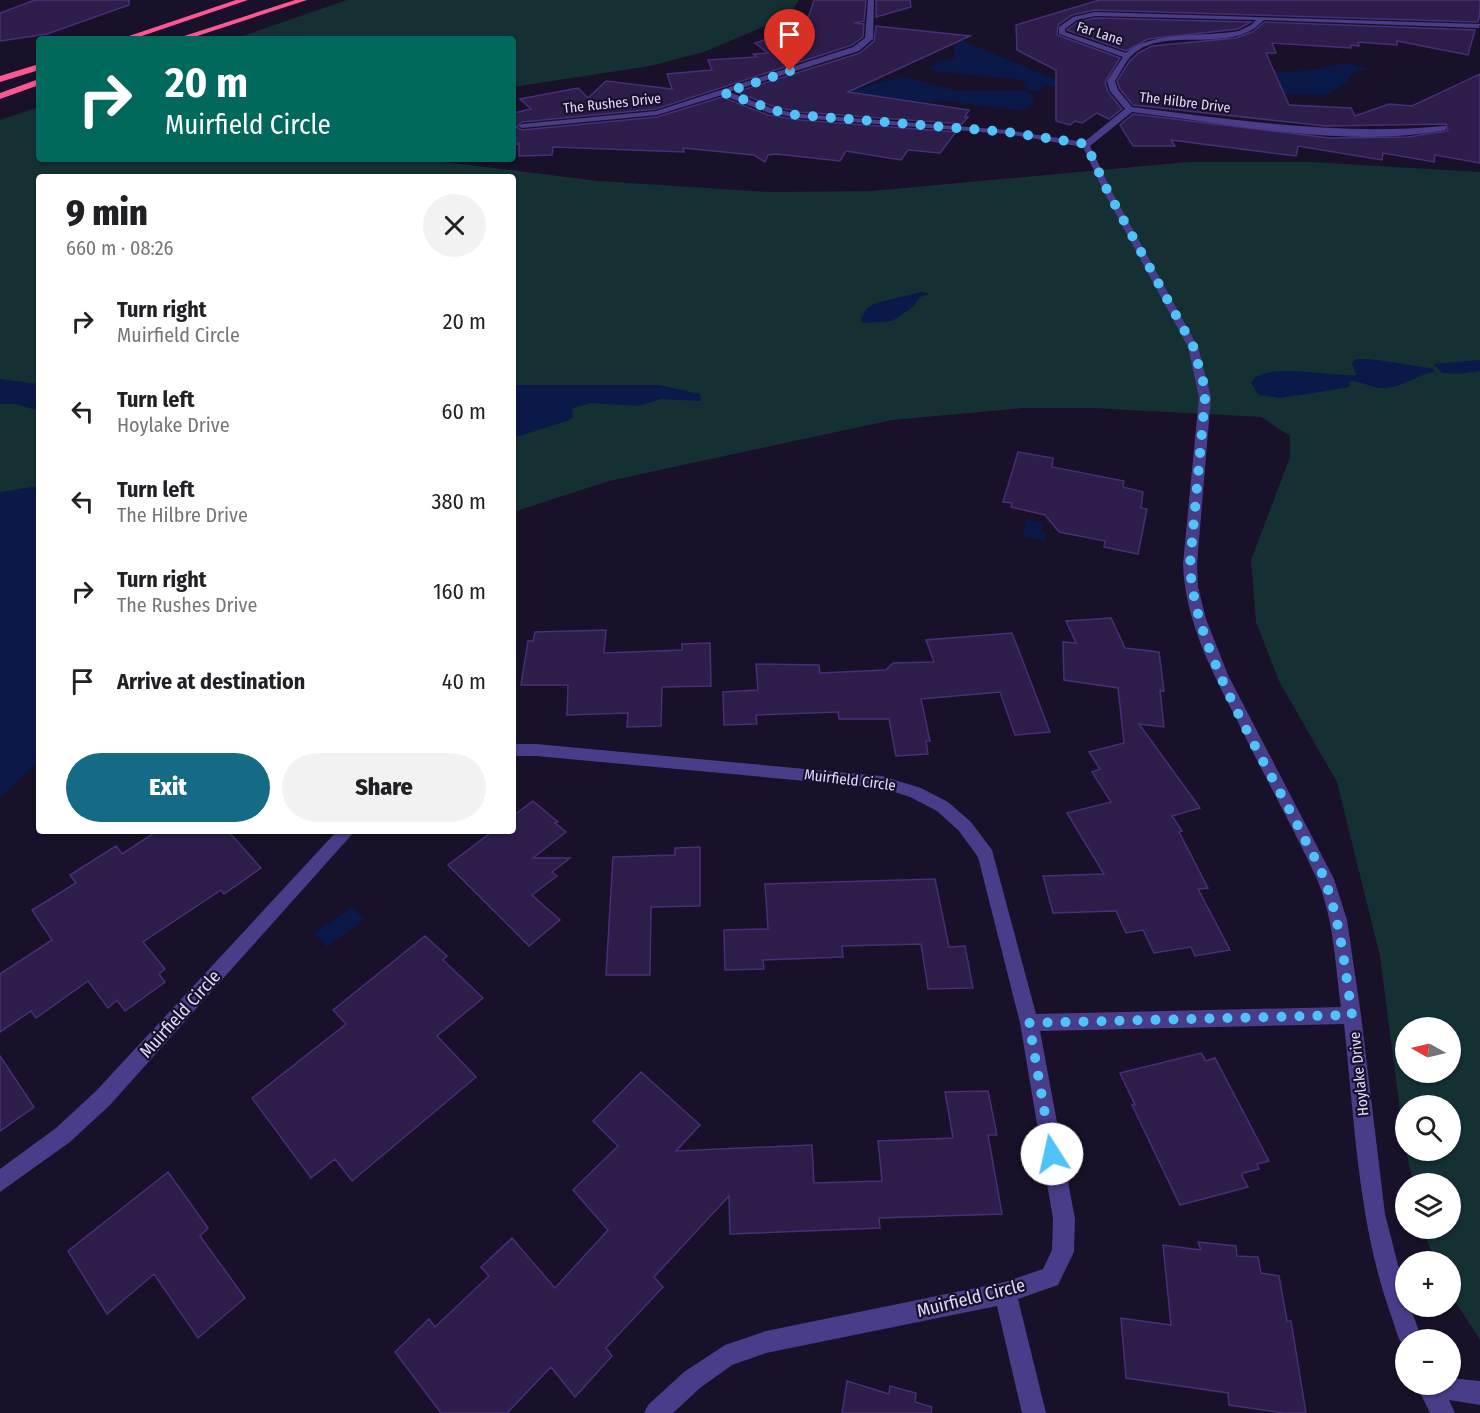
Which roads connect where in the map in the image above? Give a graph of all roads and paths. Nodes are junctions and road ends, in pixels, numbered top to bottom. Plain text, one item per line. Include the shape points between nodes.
1 (232, 0) edge
2 (244, 0) edge
3 (282, 0) edge
4 (303, 0) edge
5 (871, 0) edge
6 (1262, 18) junction
7 (1479, 26) edge
8 (131, 36) edge
9 (132, 36) edge
10 (175, 36) edge
11 (189, 36) edge
12 (1126, 56) junction
13 (36, 68) edge
14 (0, 79) edge
15 (36, 84) edge
16 (724, 93) junction
17 (0, 96) edge
18 (1130, 109) junction
19 (522, 126) dead end
20 (1443, 128) dead end
21 (1086, 144) junction
22 (516, 750) edge
23 (344, 834) edge
24 (1352, 1015) junction
25 (1029, 1023) junction
26 (0, 1182) edge
27 (1005, 1293) junction
28 (1407, 1329) edge
29 (1461, 1390) edge
30 (1480, 1393) edge
31 (1433, 1395) edge
32 (656, 1413) edge
33 (1034, 1413) edge
34 (1443, 1413) edge

1 - 8 highway
2 - 9 highway
3 - 10 highway
4 - 11 highway
5 - 16 street, The Rushes Drive via 870,34 864,44
6 - 7 street, Far Lane
6 - 12 street, Far Lane via 1257,26 1239,33 1158,42 1139,47
6 - 12 street, Far Lane via 1095,14 1075,18 1061,28 1061,33 1068,37
12 - 18 street, Far Lane via 1112,84
13 - 14 highway
15 - 17 highway
16 - 19 street, The Rushes Drive via 657,113
16 - 21 street via 786,114 1018,133
18 - 20 street, The Hilbre Drive via 1346,133
18 - 21 street, The Hilbre Drive
21 - 24 street, Hoylake Drive via 1108,192 1193,346 1205,398 1191,587 1221,675 1325,879 1338,920
22 - 25 street, Muirfield Circle via 882,782 929,796 951,811 986,855
23 - 26 street, Muirfield Circle via 103,1098 63,1135
24 - 25 street
24 - 28 street, Hoylake Drive via 1375,1214 1391,1286
25 - 27 street, Muirfield Circle via 1064,1220 1063,1252 1050,1277
27 - 32 street, Muirfield Circle via 766,1342 725,1356
27 - 33 street
29 - 30 street
31 - 34 street

